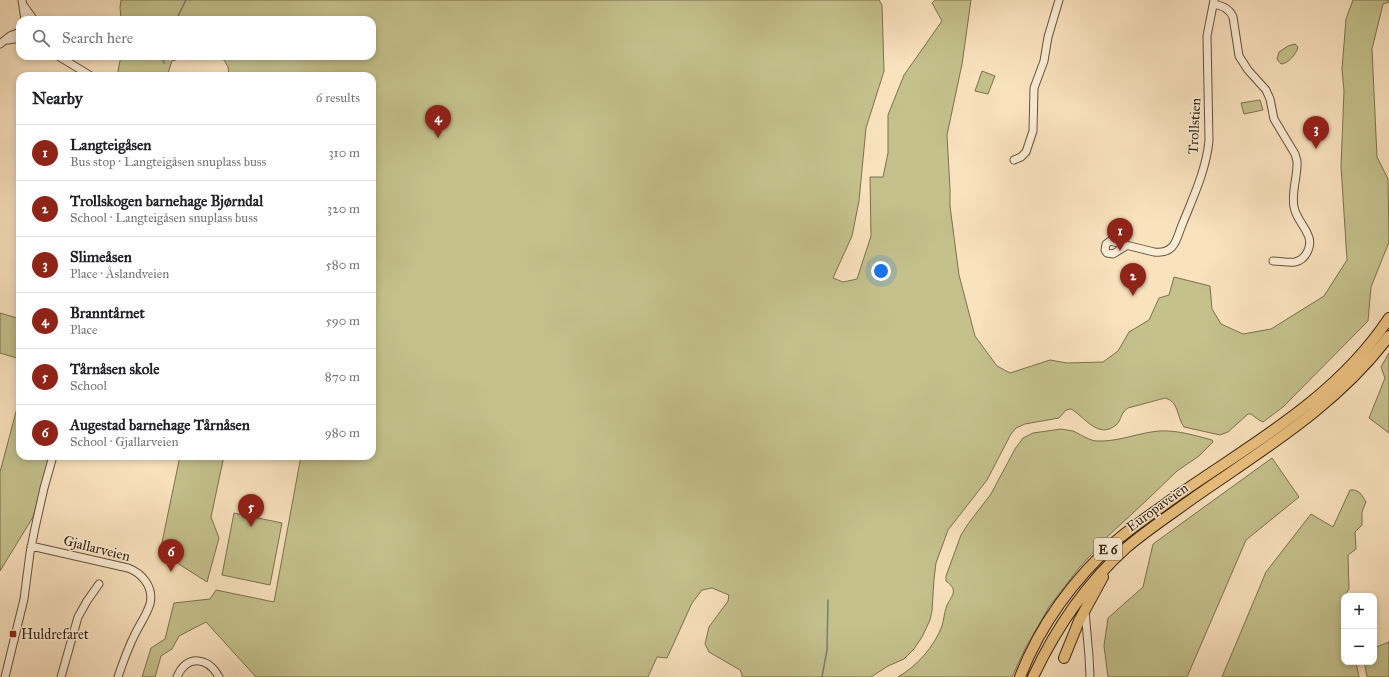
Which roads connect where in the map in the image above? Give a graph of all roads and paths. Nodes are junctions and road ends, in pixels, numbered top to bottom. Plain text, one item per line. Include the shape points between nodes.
1 (1059, 0) edge
2 (1214, 2) edge
3 (23, 3) edge
4 (25, 16) edge
5 (31, 16) edge
6 (16, 34) edge
7 (16, 39) edge
8 (3, 42) edge
9 (65, 60) edge
10 (85, 72) edge
11 (1014, 160) dead end
12 (1126, 246) dead end
13 (1273, 261) dead end
14 (1389, 318) edge
15 (1389, 336) edge
16 (52, 460) edge
17 (31, 546) junction
18 (1112, 562) junction
19 (99, 584) dead end
20 (1085, 610) junction
21 (1064, 658) dead end
22 (5, 677) edge
23 (61, 677) edge
24 (118, 677) edge
25 (177, 677) edge
26 (219, 677) edge
27 (1020, 677) edge
28 (1033, 677) edge
29 (1090, 677) edge

1 - 11 street via 1044,61 1034,88 1033,130 1026,152
2 - 12 street, Trollstien via 1207,36 1209,141 1202,172 1178,238 1171,248 1157,252
2 - 13 street via 1232,13 1241,60 1266,90 1274,119 1296,159 1294,206 1309,235 1310,245 1299,260
3 - 4 street
3 - 5 street
6 - 8 street
7 - 8 street
9 - 10 street
14 - 27 highway, Europaveien / E 6 via 1344,373 1315,399 1146,517 1103,554 1071,589 1050,618
15 - 18 highway, Europaveien / E 6 via 1335,396 1292,430 1150,529
16 - 17 street
17 - 22 street via 24,599
17 - 24 street, Gjallarveien via 124,567 138,573 144,579 150,591 150,604 134,635
18 - 20 highway, E 6
18 - 28 highway, Europaveien / E 6 via 1081,596 1062,623
19 - 23 street via 78,617
20 - 21 highway, E 6
20 - 29 street
25 - 26 street via 184,666 191,662 202,662 212,667

